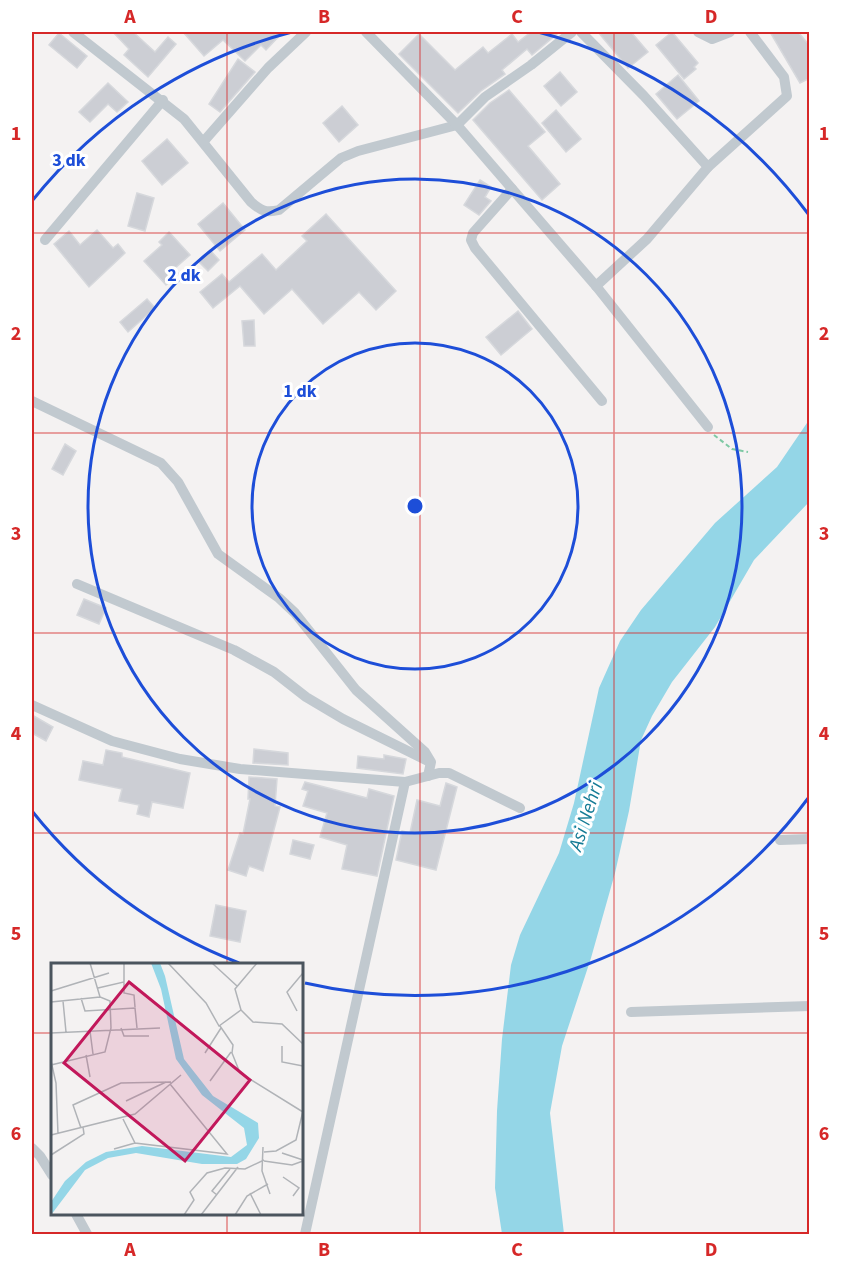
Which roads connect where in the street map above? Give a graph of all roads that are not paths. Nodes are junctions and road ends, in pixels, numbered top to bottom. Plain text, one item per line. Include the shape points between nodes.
1 (73, 32) edge
2 (306, 32) edge
3 (366, 32) edge
4 (572, 32) edge
5 (581, 32) edge
6 (698, 32) edge
7 (730, 32) edge
8 (750, 32) edge
9 (163, 100) junction
10 (457, 125) junction
11 (204, 141) junction
12 (708, 167) junction
13 (512, 189) junction
14 (45, 240) dead end
15 (596, 286) junction
16 (32, 401) edge
17 (602, 401) dead end
18 (708, 427) road end
19 (77, 584) dead end
20 (32, 705) edge
21 (431, 762) junction
22 (428, 776) junction
23 (405, 782) junction
24 (520, 808) dead end
25 (810, 839) edge
26 (780, 840) dead end
27 (810, 1006) edge
28 (631, 1012) dead end
29 (32, 1148) edge
30 (51, 1173) edge
31 (77, 1215) edge
32 (87, 1234) edge
33 (305, 1234) edge

1 - 9 street
2 - 11 street via 268,68
3 - 10 street
4 - 10 street via 485,97
5 - 12 street
6 - 7 street via 712,39
8 - 12 street via 784,77 787,96
9 - 11 street
9 - 14 street
10 - 11 street via 350,154 279,210 268,212 251,202
10 - 13 street
12 - 15 street via 647,239
13 - 15 street
13 - 17 street via 471,240
15 - 18 street
16 - 21 street via 161,463 178,482 218,554 295,613 356,690
19 - 21 street via 234,650 343,719
20 - 23 street via 112,741 180,759 240,769
21 - 22 street
22 - 23 street
22 - 24 street via 449,773
23 - 33 street
25 - 26 street
27 - 28 street
29 - 30 street
31 - 32 street

